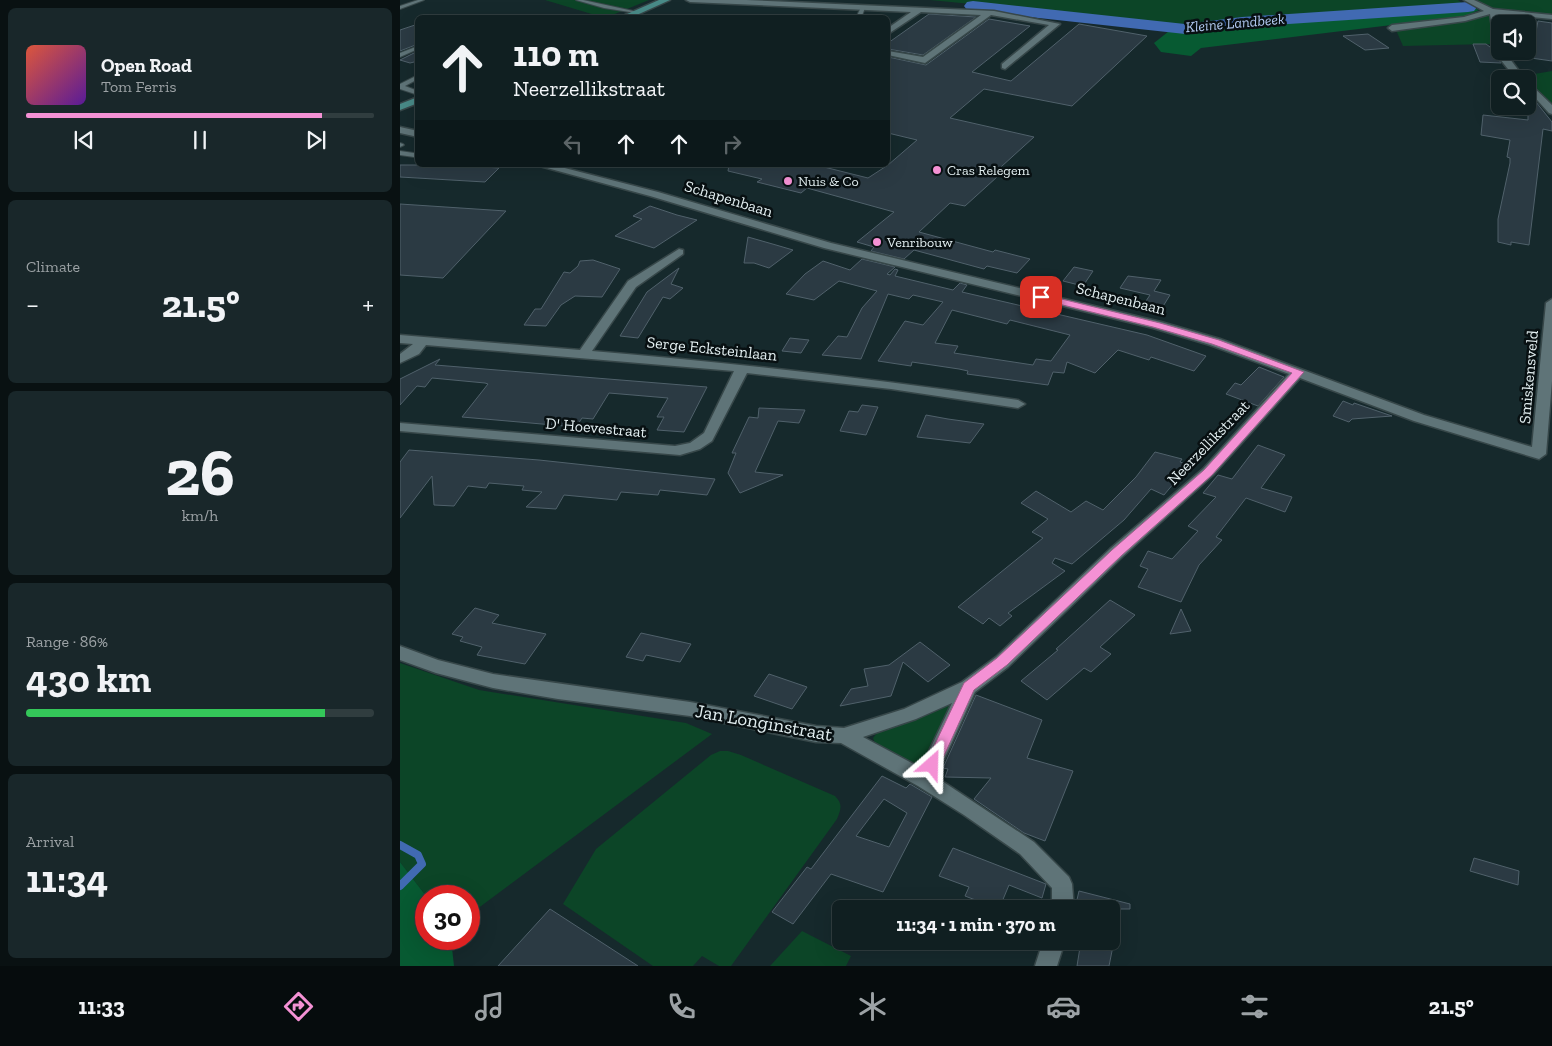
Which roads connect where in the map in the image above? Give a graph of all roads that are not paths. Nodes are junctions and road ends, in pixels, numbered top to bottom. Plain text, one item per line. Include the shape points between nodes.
1 (422, 0) edge
2 (578, 0) edge
3 (666, 0) edge
4 (690, 0) edge
5 (1468, 0) edge
6 (400, 8) edge
7 (863, 8) junction
8 (919, 10) junction
9 (1491, 11) junction
10 (636, 12) junction
11 (989, 13) junction
12 (629, 15) edge
13 (860, 15) edge
14 (1552, 17) edge
15 (1392, 28) dead end
16 (890, 30) edge
17 (415, 48) edge
18 (890, 53) edge
19 (400, 55) edge
20 (1005, 66) dead end
21 (1513, 70) edge
22 (415, 78) edge
23 (400, 87) edge
24 (415, 92) edge
25 (1536, 94) edge
26 (415, 101) edge
27 (400, 107) edge
28 (1552, 111) edge
29 (400, 130) edge
30 (415, 133) edge
31 (415, 154) edge
32 (400, 155) edge
33 (549, 167) edge
34 (679, 252) dead end
35 (1552, 303) edge
36 (400, 339) edge
37 (424, 341) junction
38 (584, 354) junction
39 (400, 359) edge
40 (742, 368) junction
41 (1299, 372) junction
42 (1018, 404) dead end
43 (400, 427) edge
44 (1539, 454) joint
45 (400, 653) edge
46 (968, 687) junction
47 (844, 736) junction
48 (925, 780) junction
49 (1063, 900) edge
50 (1051, 950) edge
51 (1046, 966) edge

1 - 6 lane
2 - 10 lane
3 - 10 street
4 - 7 street
5 - 9 street
7 - 8 street
7 - 13 lane
8 - 11 street
8 - 16 street
9 - 14 street
9 - 15 street via 1464,19
9 - 21 street via 1497,21 1500,54
10 - 12 street
11 - 18 street via 925,60
11 - 20 street via 1056,24
17 - 19 lane
22 - 23 lane
23 - 24 lane
25 - 28 street
26 - 27 street
29 - 30 street
31 - 32 lane
33 - 41 street, Schapenbaan via 654,194 828,246 1157,325
34 - 38 street via 632,284
35 - 44 street, Smiskensveld
36 - 37 street, Serge Ecksteinlaan
37 - 38 street, Serge Ecksteinlaan
37 - 39 street via 414,352
38 - 40 street, Serge Ecksteinlaan
40 - 42 street, Serge Ecksteinlaan
40 - 43 street, D' Hoevestraat via 710,434 702,442 675,452
41 - 44 street, Schapenbaan via 1419,418
41 - 46 street, Neerzellikstraat via 1208,472 1116,553 1002,662
45 - 47 street, Jan Longinstraat via 494,681 690,708 816,734
46 - 47 street, Neerzellikstraat via 910,714
46 - 48 street
47 - 48 street, Jan Longinstraat
48 - 49 street, Jan Longinstraat via 1027,848 1062,884
50 - 51 street

